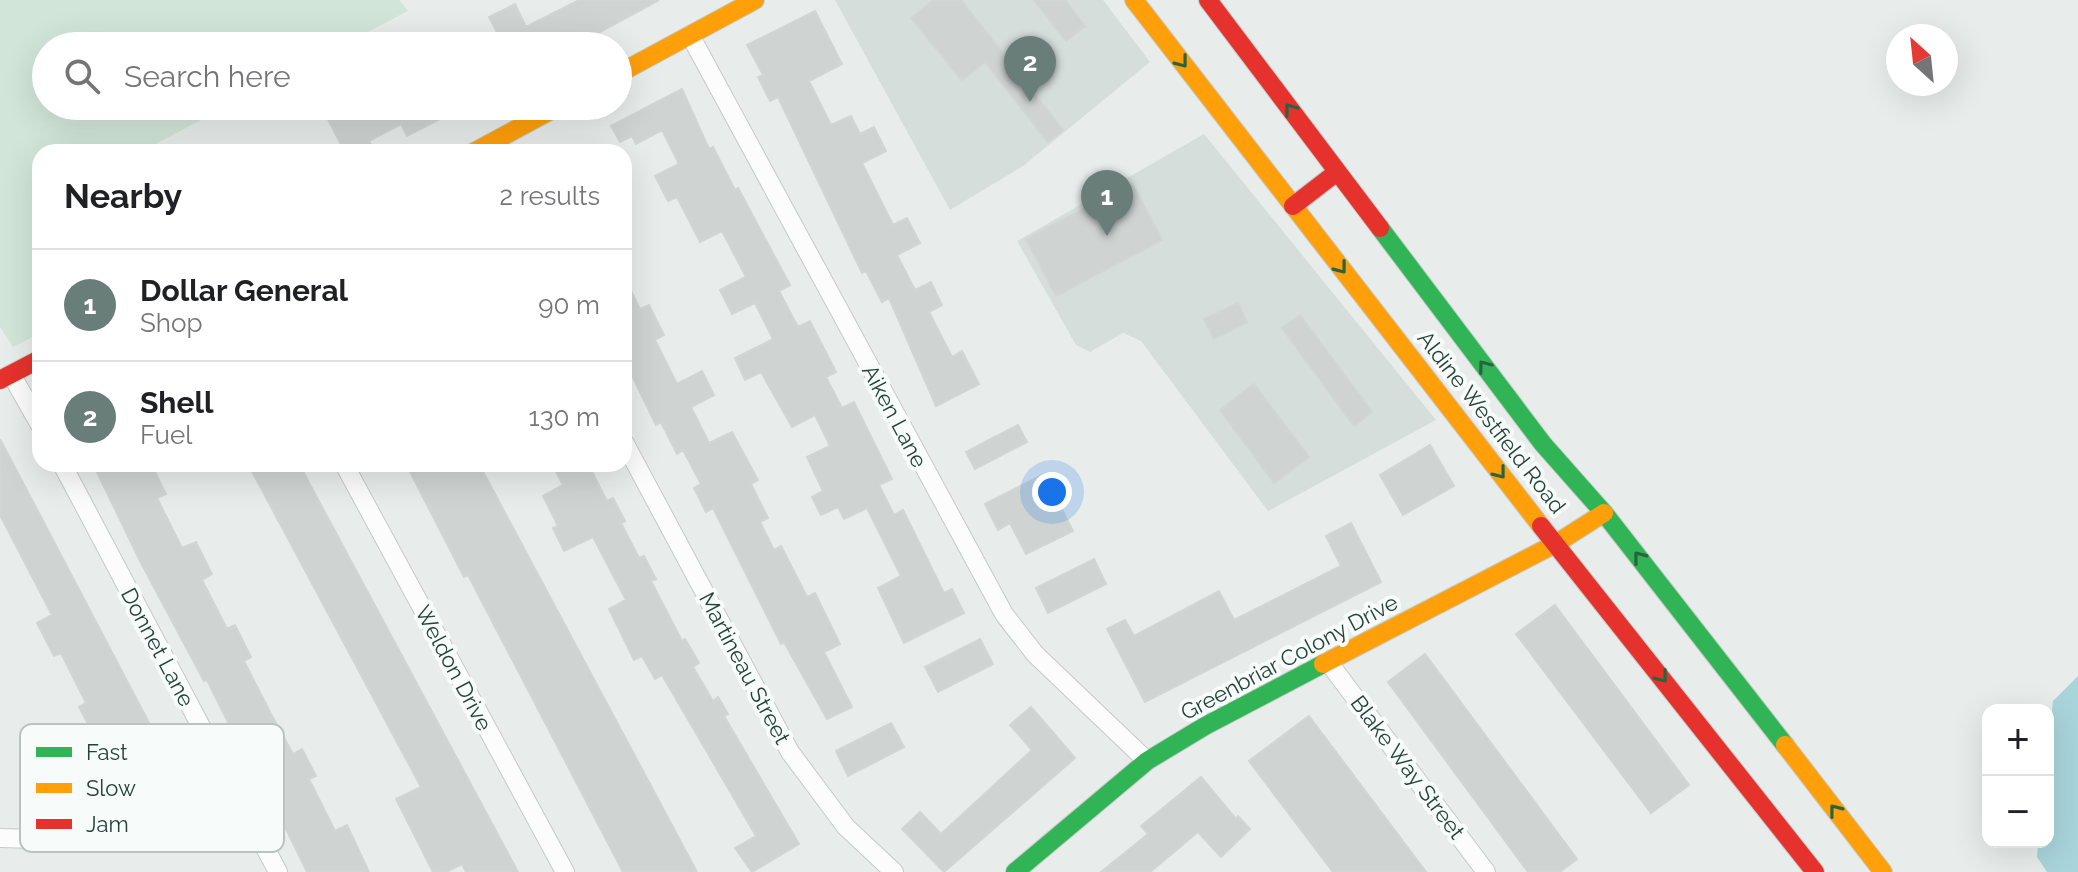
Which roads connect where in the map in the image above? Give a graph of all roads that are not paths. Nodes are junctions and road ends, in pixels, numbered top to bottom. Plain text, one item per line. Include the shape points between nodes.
1 (755, 0) edge
2 (1134, 0) edge
3 (1208, 0) edge
4 (690, 35) junction
5 (632, 66) edge
6 (533, 120) edge
7 (489, 144) edge
8 (1337, 172) junction
9 (1293, 206) junction
10 (32, 363) edge
11 (6, 377) edge
12 (32, 414) edge
13 (632, 457) edge
14 (66, 472) edge
15 (348, 472) edge
16 (1604, 513) junction
17 (1557, 543) junction
18 (1329, 663) junction
19 (199, 724) edge
20 (1147, 761) junction
21 (0, 838) edge
22 (20, 839) edge
23 (267, 852) edge
24 (278, 872) edge
25 (565, 872) edge
26 (894, 872) edge
27 (1015, 872) edge
28 (1486, 872) edge
29 (1815, 872) edge
30 (1883, 872) edge

1 - 4 main road
2 -> 9 main road, Aldine Westfield Road
8 -> 3 main road, Aldine Westfield Road
4 - 5 main road
4 - 20 street, Aiken Lane via 1004,614 1035,654
6 - 7 main road
8 - 9 main road
16 -> 8 main road, Aldine Westfield Road via 1543,444
9 -> 17 main road, Aldine Westfield Road
10 - 11 main road
11 - 12 street
13 - 26 street, Martineau Street via 790,752 846,827
14 - 19 street, Donnet Lane
15 - 25 street, Weldon Drive
16 - 17 main road, Greenbriar Colony Drive
30 -> 16 main road, Aldine Westfield Road
17 - 18 main road, Greenbriar Colony Drive
17 -> 29 main road, Aldine Westfield Road
18 - 20 main road, Greenbriar Colony Drive
18 - 28 street, Blake Way Street
20 - 27 main road, Greenbriar Colony Drive
21 - 22 street
23 - 24 street, Donnet Lane

